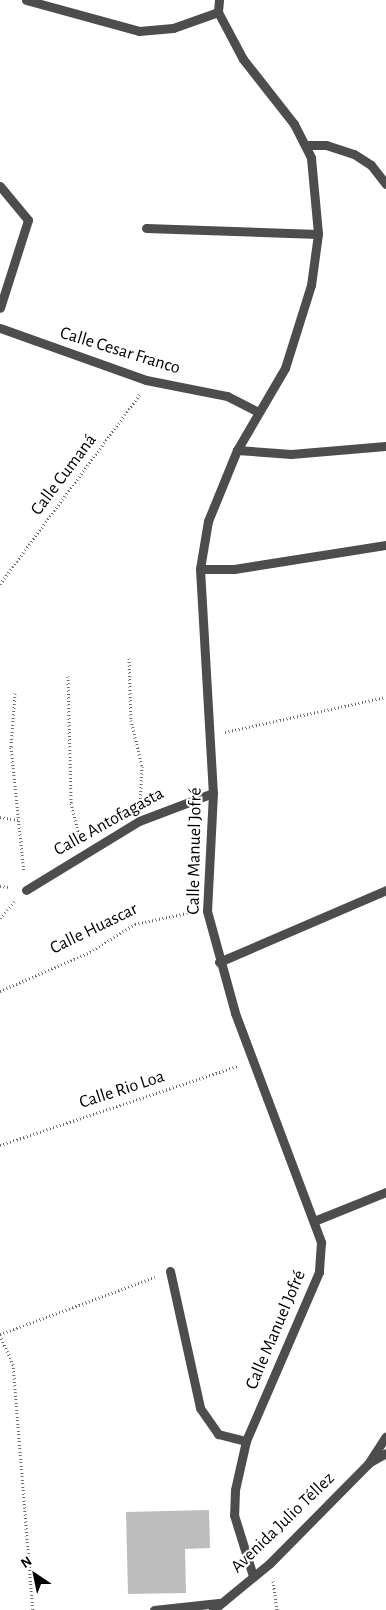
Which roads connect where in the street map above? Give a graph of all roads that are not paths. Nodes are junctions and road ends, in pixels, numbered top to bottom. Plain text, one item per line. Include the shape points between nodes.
1 (26, 0) edge
2 (219, 0) edge
3 (218, 12) junction
4 (306, 145) junction
5 (386, 184) edge
6 (0, 186) edge
7 (146, 228) dead end
8 (318, 234) junction
9 (0, 308) edge
10 (0, 328) edge
11 (258, 412) junction
12 (386, 446) edge
13 (238, 450) junction
14 (386, 545) edge
15 (200, 569) junction
16 (213, 793) junction
17 (26, 890) road end
18 (386, 890) edge
19 (219, 962) junction
20 (386, 1192) edge
21 (314, 1221) junction
22 (170, 1271) road end
23 (386, 1436) edge
24 (246, 1441) junction
25 (386, 1453) edge
26 (368, 1464) junction
27 (253, 1576) junction
28 (216, 1606) edge
29 (154, 1610) edge

1 - 3 street via 139,31 173,28
2 - 3 street
3 - 4 street, Calle Manuel Jofré via 258,82 294,124
4 - 5 street via 326,145 354,154 371,165
4 - 8 street, Calle Manuel Jofré via 311,158
6 - 9 street via 28,220
7 - 8 street
8 - 11 street, Calle Manuel Jofré via 311,285 285,368 273,395
10 - 11 street, Calle Cesar Franco via 146,380 227,396
11 - 13 street, Calle Manuel Jofré
12 - 13 street via 291,454
13 - 15 street, Calle Manuel Jofré via 208,521
14 - 15 street via 265,565
15 - 16 street, Calle Manuel Jofré
16 - 17 street, Calle Antofagasta via 138,821
16 - 19 street, Calle Manuel Jofré via 207,911
18 - 19 street
19 - 21 street, Calle Manuel Jofré
20 - 21 street
21 - 24 street, Calle Manuel Jofré via 321,1242 318,1272
22 - 24 street via 200,1408 218,1434
23 - 26 street, Avenida Julio Téllez
24 - 27 street, Calle Manuel Jofré via 234,1515
25 - 26 street, Avenida Julio Téllez
26 - 27 street, Avenida Julio Téllez via 270,1563
27 - 28 street, Avenida Julio Téllez
28 - 29 street, Avenida Julio Téllez

